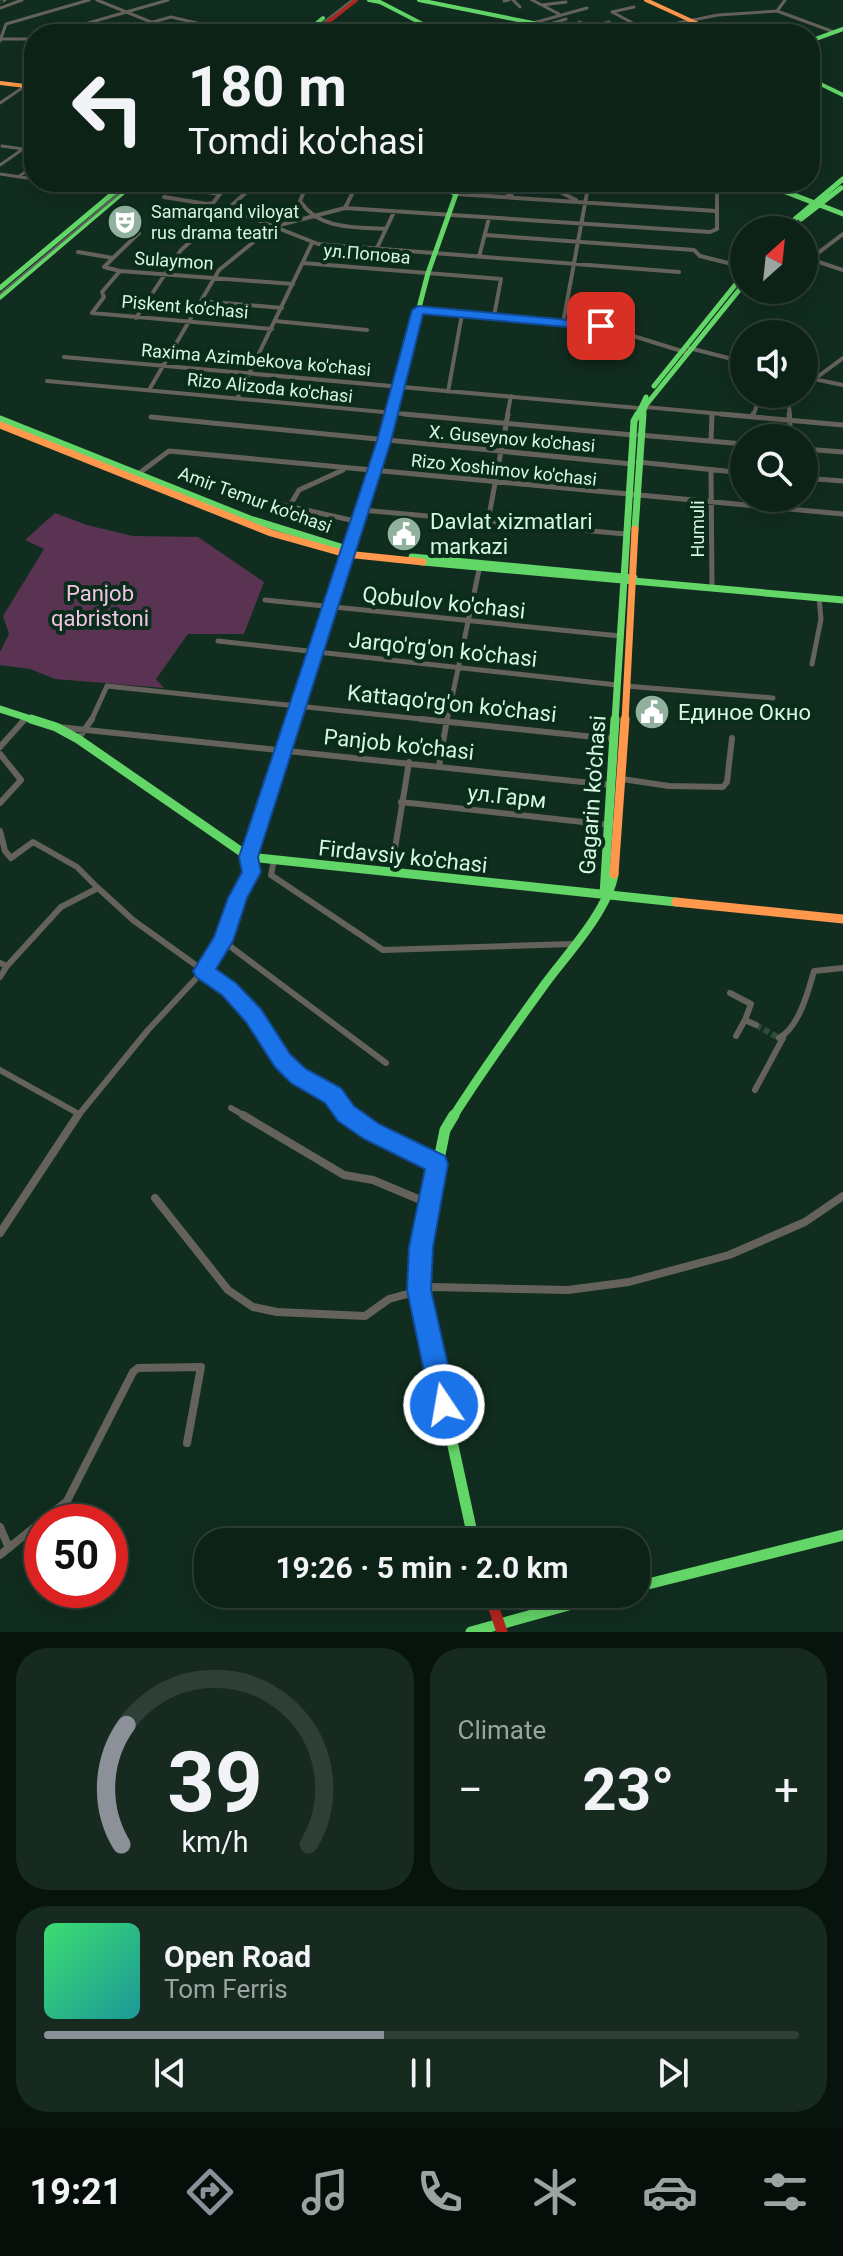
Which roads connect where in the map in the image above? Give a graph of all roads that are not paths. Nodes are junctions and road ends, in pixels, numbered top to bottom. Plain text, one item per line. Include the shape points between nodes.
1 (22, 0) edge
2 (89, 0) edge
3 (97, 0) edge
4 (168, 0) edge
5 (371, 0) edge
6 (422, 0) edge
7 (509, 0) edge
8 (532, 0) edge
9 (785, 0) edge
10 (348, 1) edge
11 (566, 2) dead end
12 (640, 2) edge
13 (539, 6) junction
14 (520, 7) dead end
15 (0, 8) edge
16 (587, 8) dead end
17 (777, 11) junction
18 (125, 12) junction
19 (559, 14) junction
20 (566, 19) dead end
21 (151, 22) junction
22 (579, 22) dead end
23 (609, 22) dead end
24 (688, 22) junction
25 (0, 23) edge
26 (197, 23) dead end
27 (6, 24) junction
28 (84, 24) edge
29 (145, 24) edge
30 (317, 24) edge
31 (324, 24) edge
32 (421, 24) edge
33 (539, 24) junction
34 (584, 24) edge
35 (602, 24) edge
36 (635, 24) edge
37 (678, 24) edge
38 (692, 24) edge
39 (693, 24) edge
40 (817, 24) edge
41 (839, 31) edge
42 (820, 38) edge
43 (0, 40) edge
44 (24, 40) edge
45 (820, 82) edge
46 (0, 83) edge
47 (24, 85) edge
48 (24, 90) edge
49 (843, 94) edge
50 (0, 103) edge
51 (10, 104) dead end
52 (2, 146) dead end
53 (23, 149) joint
54 (0, 165) edge
55 (24, 173) edge
56 (0, 174) edge
57 (18, 177) junction
58 (24, 178) edge
59 (843, 179) edge
60 (843, 186) edge
61 (114, 192) edge
62 (123, 192) edge
63 (207, 192) edge
64 (248, 192) edge
65 (304, 192) edge
66 (353, 192) edge
67 (452, 192) edge
68 (505, 192) edge
69 (560, 192) edge
70 (588, 192) edge
71 (717, 192) edge
72 (784, 192) edge
73 (220, 194) joint
74 (456, 194) junction
75 (164, 197) dead end
76 (515, 198) junction
77 (583, 203) junction
78 (815, 205) junction
79 (345, 208) junction
80 (230, 209) junction
81 (716, 211) junction
82 (394, 212) junction
83 (843, 214) edge
84 (449, 215) junction
85 (315, 216) junction
86 (800, 216) edge
87 (804, 216) edge
88 (489, 218) junction
89 (581, 224) junction
90 (272, 227) junction
91 (386, 229) junction
92 (139, 233) dead end
93 (843, 234) edge
94 (485, 235) junction
95 (576, 242) junction
96 (312, 243) junction
97 (377, 248) junction
98 (818, 251) edge
99 (78, 252) dead end
100 (435, 254) junction
101 (479, 257) junction
102 (113, 258) junction
103 (818, 261) edge
104 (303, 263) junction
105 (730, 264) edge
106 (574, 266) junction
107 (842, 269) edge
108 (120, 271) junction
109 (679, 272) dead end
110 (429, 273) junction
111 (164, 274) junction
112 (215, 278) junction
113 (293, 284) junction
114 (0, 288) edge
115 (730, 293) edge
116 (0, 297) edge
117 (730, 300) edge
118 (201, 301) junction
119 (282, 308) junction
120 (418, 310) junction
121 (462, 314) junction
122 (494, 316) junction
123 (136, 318) junction
124 (275, 321) junction
125 (189, 322) junction
126 (563, 323) junction
127 (272, 329) junction
128 (367, 330) dead end
129 (687, 350) junction
130 (64, 357) dead end
131 (843, 358) edge
132 (730, 359) edge
133 (163, 365) junction
134 (250, 374) junction
135 (818, 377) edge
136 (818, 379) edge
137 (47, 381) dead end
138 (843, 385) edge
139 (400, 387) junction
140 (149, 390) junction
141 (448, 392) junction
142 (511, 396) junction
143 (237, 399) junction
144 (642, 408) junction
145 (754, 408) edge
146 (789, 408) edge
147 (391, 414) junction
148 (712, 414) junction
149 (151, 417) dead end
150 (753, 417) junction
151 (790, 420) junction
152 (0, 422) edge
153 (505, 422) junction
154 (790, 424) edge
155 (843, 425) edge
156 (636, 435) junction
157 (384, 441) junction
158 (711, 441) junction
159 (730, 443) edge
160 (818, 450) edge
161 (499, 452) junction
162 (843, 452) edge
163 (635, 463) junction
164 (345, 469) junction
165 (711, 470) junction
166 (373, 471) junction
167 (730, 472) edge
168 (138, 474) junction
169 (818, 479) edge
170 (843, 481) edge
171 (495, 484) junction
172 (185, 495) junction
173 (632, 496) junction
174 (257, 499) dead end
175 (712, 502) junction
176 (730, 504) edge
177 (289, 507) junction
178 (362, 510) junction
179 (818, 511) edge
180 (843, 514) edge
181 (355, 521) junction
182 (488, 521) junction
183 (625, 534) junction
184 (347, 552) junction
185 (479, 570) junction
186 (626, 580) junction
187 (712, 587) junction
188 (819, 597) junction
189 (265, 600) dead end
190 (843, 600) edge
191 (330, 607) junction
192 (466, 621) junction
193 (620, 636) junction
194 (218, 641) dead end
195 (315, 652) junction
196 (812, 664) dead end
197 (456, 667) junction
198 (622, 685) junction
199 (773, 698) dead end
200 (298, 704) junction
201 (0, 709) edge
202 (27, 717) junction
203 (446, 722) junction
204 (56, 727) junction
205 (87, 729) junction
206 (732, 738) dead end
207 (78, 739) junction
208 (614, 739) junction
209 (0, 747) edge
210 (286, 749) junction
211 (0, 754) edge
212 (409, 762) junction
213 (439, 766) junction
214 (622, 779) junction
215 (611, 785) junction
216 (401, 802) junction
217 (0, 803) edge
218 (610, 825) junction
219 (0, 831) edge
220 (249, 857) junction
221 (274, 860) junction
222 (391, 873) junction
223 (98, 888) junction
224 (604, 896) junction
225 (843, 919) edge
226 (223, 941) junction
227 (574, 944) junction
228 (4, 965) edge
229 (843, 968) edge
230 (203, 971) junction
231 (0, 977) edge
232 (730, 993) dead end
233 (745, 1020) junction
234 (756, 1025) tunnel mouth
235 (736, 1036) dead end
236 (386, 1063) dead end
237 (0, 1070) edge
238 (755, 1090) dead end
239 (231, 1108) dead end
240 (79, 1114) junction
241 (437, 1164) junction
242 (843, 1196) edge
243 (155, 1198) dead end
244 (430, 1204) junction
245 (0, 1233) edge
246 (419, 1290) junction
247 (187, 1443) dead end
248 (0, 1527) edge
249 (471, 1528) edge
250 (843, 1535) edge
251 (9, 1548) junction
252 (0, 1555) edge
253 (650, 1583) edge
254 (494, 1608) edge
255 (564, 1608) edge
256 (500, 1628) edge
257 (471, 1632) edge

1 - 15 street
2 - 27 street
3 - 18 street
4 - 18 street
5 - 10 main road
5 - 32 main road
6 - 33 main road
7 - 14 street
8 - 13 street
9 - 17 street
10 - 30 main road
10 - 31 main road
11 - 13 street
12 - 24 main road
12 - 36 street via 612,12
13 - 19 street
16 - 19 street
17 - 24 street
17 - 40 street
18 - 21 street
18 - 28 street
19 - 33 street
20 - 33 street
21 - 26 street via 171,17
21 - 29 street
22 - 34 street
23 - 35 street
24 - 37 street
24 - 38 main road
24 - 39 main road
25 - 27 street
27 - 43 street
41 - 42 main road
43 - 44 street
45 - 49 main road
46 - 47 main road
48 - 50 street
50 - 51 street
52 - 53 street
53 - 54 street
55 - 57 street
56 - 57 street
57 - 58 street
59 - 78 main road
60 - 78 main road
61 - 114 main road
62 - 116 main road
63 - 73 street
64 - 80 street
65 - 85 street via 303,208
66 - 79 street
67 - 74 main road
68 - 76 street
69 - 77 street
70 - 77 street
71 - 81 street
72 - 78 main road
73 - 75 street via 207,204
74 - 76 street
74 - 84 main road
76 - 77 street
77 - 81 street
77 - 89 street
78 - 83 main road
78 - 86 main road
78 - 87 main road
79 - 82 street
79 - 85 street
80 - 90 street
80 - 111 street via 181,250
81 - 89 street via 717,229 710,232
82 - 84 street
82 - 91 street
84 - 88 street
84 - 100 main road
85 - 90 street
85 - 91 street via 328,225
88 - 89 street
88 - 94 street
89 - 95 street
90 - 96 street
90 - 112 street via 224,264
91 - 97 street
92 - 102 street
93 - 98 street
94 - 95 street
94 - 101 street
95 - 105 street via 694,250
95 - 106 street
96 - 97 street
96 - 104 street
97 - 100 street
99 - 102 street, Sulaymon
100 - 101 street
100 - 110 main road
101 - 106 street
102 - 108 street, Sulaymon via 104,267
103 - 107 street
104 - 110 street, ул.Попова
104 - 113 street
106 - 109 street
106 - 126 street
108 - 111 street, Sulaymon
108 - 123 street, Piskent ko'chasi via 91,311
110 - 120 main road
110 - 122 street, ул.Попова via 501,279
111 - 112 street, Sulaymon
111 - 123 street
112 - 113 street, Sulaymon
112 - 118 street
113 - 119 street
115 - 129 main road, Gagarin ko'chasi
117 - 129 main road, Gagarin ko'chasi
118 - 119 street
118 - 125 street
119 - 124 street
120 - 121 street
120 - 139 main road
121 - 122 street
121 - 141 street
122 - 126 street
123 - 125 street, Piskent ko'chasi
124 - 127 street
124 - 128 street
125 - 127 street, Piskent ko'chasi
125 - 133 street
126 - 129 street via 601,326
127 - 134 street
129 - 132 street
129 - 144 main road, Gagarin ko'chasi
130 - 133 street, Raxima Azimbekova ko'chasi
131 - 135 street
133 - 134 street, Raxima Azimbekova ko'chasi
133 - 140 street
134 - 139 street, Raxima Azimbekova ko'chasi
134 - 143 street
136 - 138 street
137 - 140 street, Rizo Alizoda ko'chasi
139 - 141 street, Raxima Azimbekova ko'chasi
139 - 147 main road
140 - 143 street, Rizo Alizoda ko'chasi
141 - 142 street, Raxima Azimbekova ko'chasi
142 - 144 street, Raxima Azimbekova ko'chasi
142 - 153 street
143 - 147 street, Rizo Alizoda ko'chasi
144 - 148 street, Raxima Azimbekova ko'chasi
144 - 156 main road, Gagarin ko'chasi
145 - 150 street
146 - 151 street
147 - 153 street, Rizo Alizoda ko'chasi
147 - 157 main road
148 - 150 street, Raxima Azimbekova ko'chasi
148 - 158 street
149 - 157 street, X. Guseynov ko'chasi
150 - 151 street, Raxima Azimbekova ko'chasi
151 - 154 street
151 - 155 street, Raxima Azimbekova ko'chasi
152 - 168 main road, Amir Temur ko'chasi
152 - 172 main road, Amir Temur ko'chasi
153 - 156 street, Rizo Alizoda ko'chasi
153 - 161 street
156 - 158 street, Rizo Alizoda ko'chasi
156 - 163 main road, Gagarin ko'chasi
157 - 161 street, X. Guseynov ko'chasi
157 - 166 main road
158 - 159 street, Rizo Alizoda ko'chasi
160 - 162 street
161 - 163 street, X. Guseynov ko'chasi
161 - 171 street
163 - 165 street, X. Guseynov ko'chasi
163 - 173 main road, Gagarin ko'chasi
164 - 166 street, Rizo Xoshimov ko'chasi
164 - 168 street, Rizo Xoshimov ko'chasi via 169,451
164 - 177 street via 299,490
165 - 167 street, X. Guseynov ko'chasi
165 - 175 street, Humuli
166 - 171 street, Rizo Xoshimov ko'chasi
166 - 178 main road
168 - 172 main road, Amir Temur ko'chasi
169 - 170 street
171 - 173 street, Rizo Xoshimov ko'chasi
171 - 182 street
172 - 184 main road, Amir Temur ko'chasi via 271,533
173 - 175 street, Rizo Xoshimov ko'chasi
173 - 183 main road, Gagarin ko'chasi
173 - 186 main road, Gagarin ko'chasi
174 - 177 street
175 - 176 street, Rizo Xoshimov ko'chasi
175 - 187 street, Humuli
177 - 181 street
178 - 181 main road
178 - 182 street
179 - 180 street, Rizo Xoshimov ko'chasi
181 - 184 main road
182 - 183 street
183 - 186 main road, Gagarin ko'chasi
184 - 185 main road, Amir Temur ko'chasi
184 - 186 main road, Amir Temur ko'chasi
184 - 191 main road
185 - 186 main road, Amir Temur ko'chasi
185 - 192 street
186 - 187 main road, Amir Temur ko'chasi
186 - 193 main road, Gagarin ko'chasi
186 - 198 main road, Gagarin ko'chasi
187 - 188 main road, Amir Temur ko'chasi
188 - 190 main road, Amir Temur ko'chasi
188 - 196 street via 821,619
189 - 191 street, Qobulov ko'chasi
191 - 192 street, Qobulov ko'chasi
191 - 195 main road
192 - 193 street, Qobulov ko'chasi
192 - 197 street
193 - 198 main road, Gagarin ko'chasi
194 - 195 street, Jarqo'rg'on ko'chasi
195 - 197 street, Jarqo'rg'on ko'chasi
195 - 200 main road
197 - 198 street, Jarqo'rg'on ko'chasi
197 - 203 street
198 - 199 street, Jarqo'rg'on ko'chasi
198 - 208 main road, Gagarin ko'chasi
198 - 214 main road, Gagarin ko'chasi
200 - 203 street, Kattaqo'rg'on ko'chasi
200 - 205 street, Kattaqo'rg'on ko'chasi via 107,686
200 - 210 main road
201 - 202 main road, Firdavsiy ko'chasi
202 - 204 main road, Firdavsiy ko'chasi
202 - 209 street
203 - 208 street, Kattaqo'rg'on ko'chasi
203 - 213 street
204 - 205 street, Panjob ko'chasi
204 - 207 main road, Firdavsiy ko'chasi
205 - 207 street, Kattaqo'rg'on ko'chasi
205 - 210 street, Panjob ko'chasi
206 - 214 street via 723,787
207 - 220 main road, Firdavsiy ko'chasi
208 - 215 main road, Gagarin ko'chasi
210 - 212 street, Panjob ko'chasi
210 - 220 main road
211 - 217 street via 21,780
212 - 213 street, Panjob ko'chasi
212 - 216 street
213 - 215 street, Panjob ko'chasi
214 - 224 main road, Gagarin ko'chasi via 613,886
215 - 218 main road, Gagarin ko'chasi
216 - 218 street, ул.Гарм
216 - 222 street
218 - 224 main road, Gagarin ko'chasi
219 - 223 street via 11,858 33,842 78,865
220 - 221 main road, Firdavsiy ko'chasi
220 - 226 street via 251,872
221 - 222 main road, Firdavsiy ko'chasi
221 - 227 street via 271,875 383,950
222 - 224 main road, Firdavsiy ko'chasi
223 - 228 street via 61,907
223 - 230 street
224 - 225 main road, Firdavsiy ko'chasi
224 - 227 main road
226 - 230 street
226 - 236 street
227 - 241 main road via 454,1114
228 - 231 street
229 - 238 street via 814,971 806,997
230 - 240 street
230 - 241 street via 229,989 299,1076 333,1095 371,1132
232 - 233 street via 751,1004
233 - 234 street
233 - 235 street
237 - 240 street
239 - 244 street via 344,1175 373,1180
240 - 245 street
241 - 244 main road
242 - 246 street via 805,1222 729,1255 629,1282 568,1290
243 - 246 street via 228,1290 253,1307 365,1316 389,1299
244 - 246 main road
246 - 249 main road
247 - 251 street via 201,1367 138,1368 67,1501
248 - 251 street
250 - 253 main road
251 - 252 street
254 - 256 main road
255 - 256 main road
256 - 257 main road

